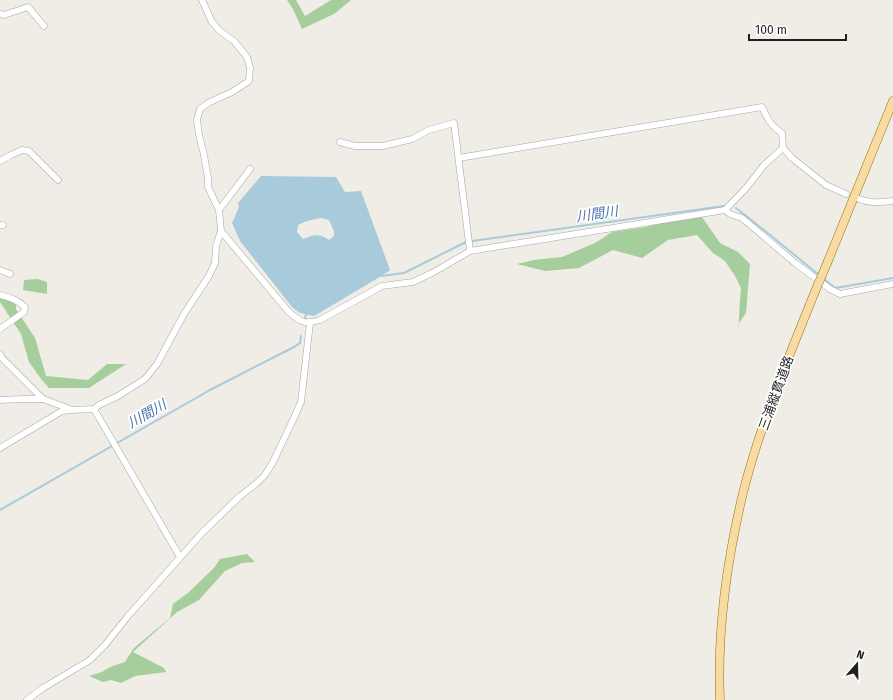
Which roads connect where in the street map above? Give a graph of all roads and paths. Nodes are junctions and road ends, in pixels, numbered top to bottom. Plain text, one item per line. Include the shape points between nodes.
1 (202, 0) edge
2 (0, 14) edge
3 (44, 26) dead end
4 (893, 101) edge
5 (340, 142) dead end
6 (783, 148) junction
7 (459, 158) junction
8 (0, 162) edge
9 (250, 169) dead end
10 (58, 180) dead end
11 (846, 194) dead end
12 (859, 199) dead end
13 (893, 201) edge
14 (219, 210) junction
15 (725, 210) junction
16 (221, 231) junction
17 (470, 251) junction
18 (0, 270) edge
19 (10, 274) dead end
20 (893, 284) edge
21 (0, 295) edge
22 (310, 323) junction
23 (0, 329) edge
24 (1, 357) edge
25 (44, 399) junction
26 (0, 400) edge
27 (94, 408) junction
28 (72, 410) junction
29 (0, 448) edge
30 (180, 556) junction
31 (27, 700) edge
32 (720, 700) edge

1 - 14 street via 212,22 240,48 250,68 249,81 208,103 200,109 197,120 208,187
2 - 3 street via 28,7
4 - 32 main road, 三浦縦貫道路, bridge via 814,294 759,439 734,532 727,573 720,651
5 - 7 street via 355,146 383,146 412,139 429,130 454,123
6 - 7 street via 782,133 773,126 762,107
6 - 11 street via 826,185
6 - 15 street via 764,165
7 - 17 street
8 - 10 street via 22,150 29,151
9 - 14 street
12 - 13 street via 876,203
14 - 16 street
15 - 17 street
15 - 20 street via 742,218 795,263 840,294
16 - 22 street via 288,312 298,320
16 - 27 street via 216,246 215,263 157,364 145,379
17 - 22 street via 414,282 382,286
18 - 19 street
21 - 23 street via 13,298 25,307 24,312
22 - 30 street via 301,402 273,462 265,475 238,497
24 - 25 street
25 - 26 street
25 - 28 street
27 - 28 street
27 - 30 street
28 - 29 street via 62,411
30 - 31 street via 90,660

